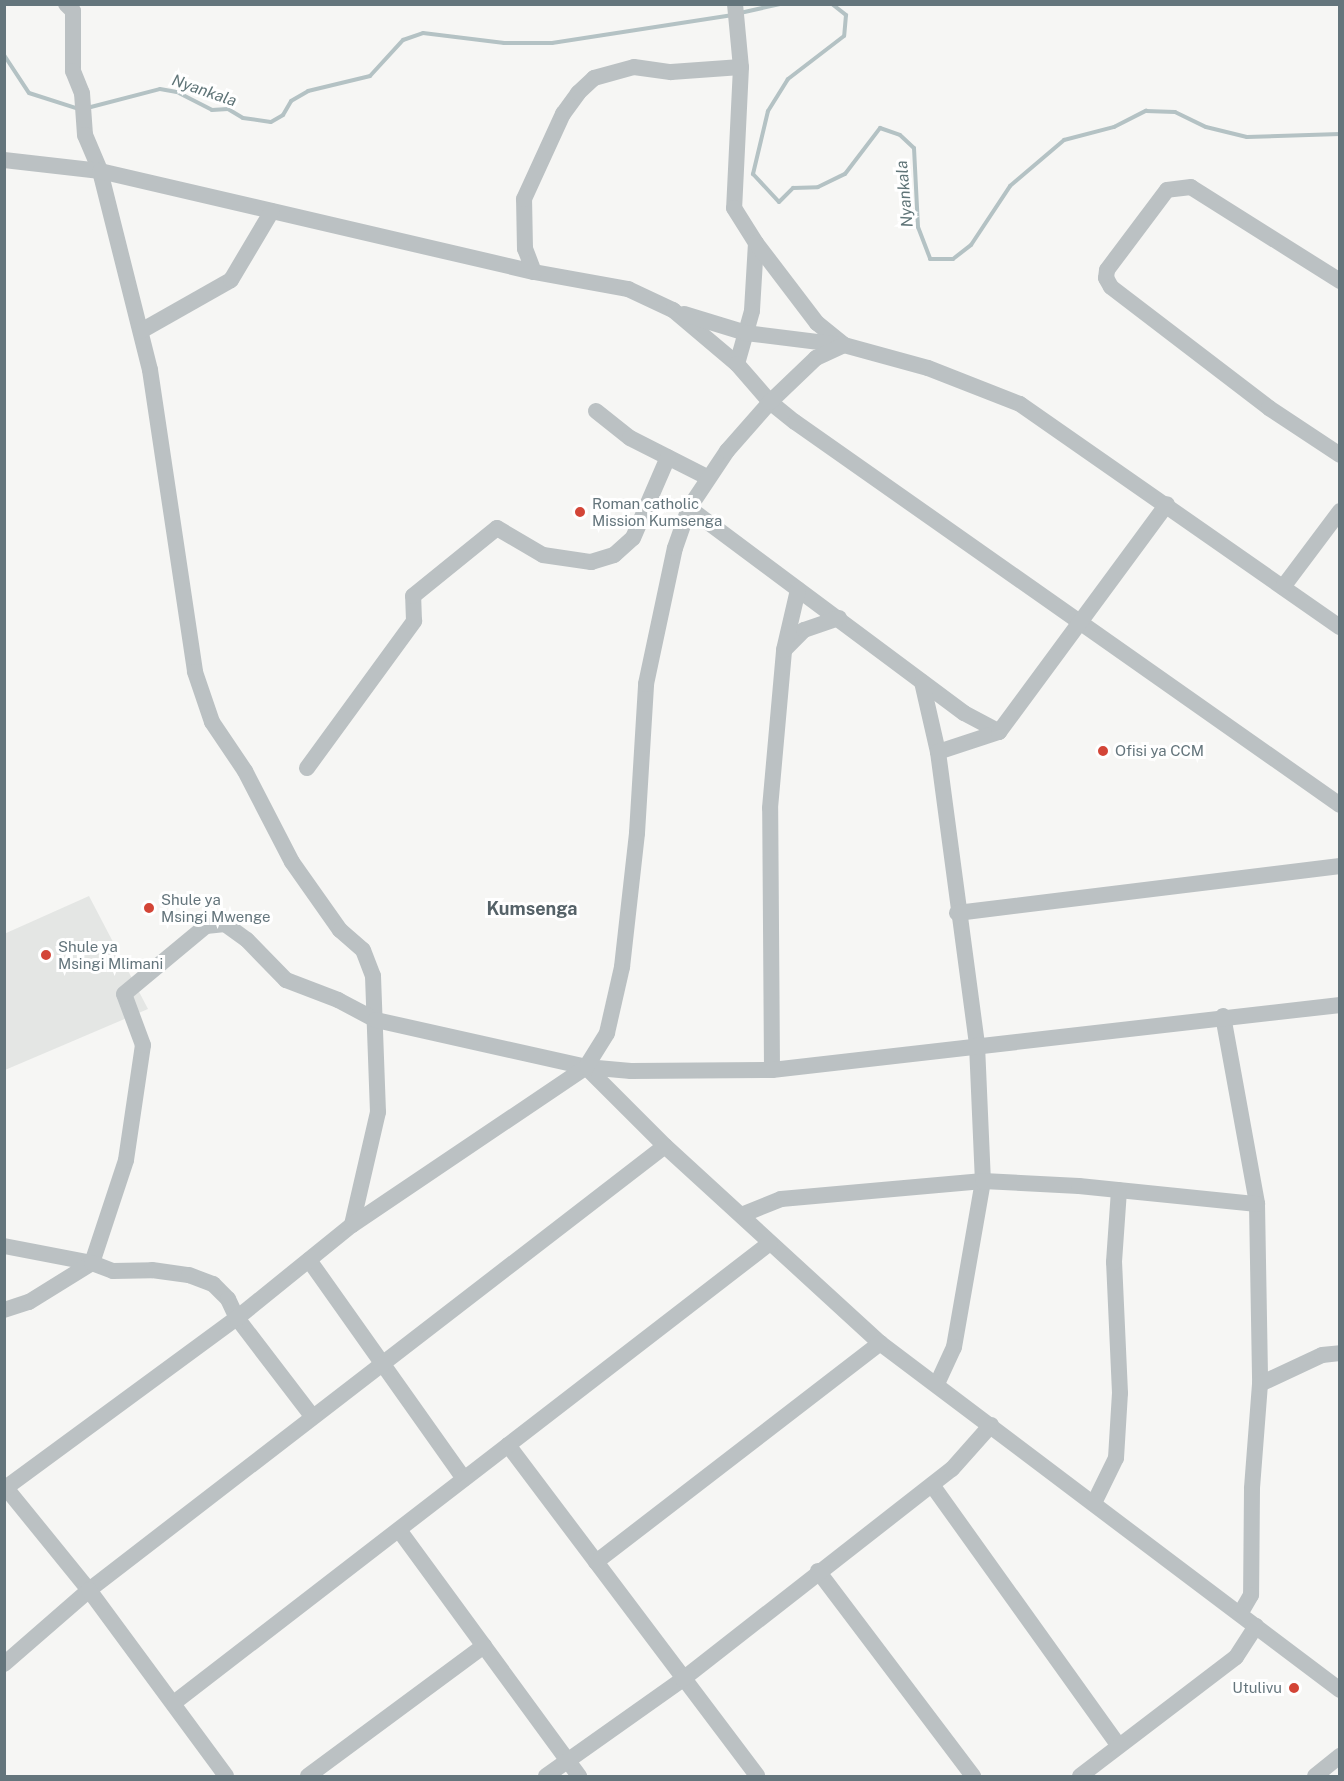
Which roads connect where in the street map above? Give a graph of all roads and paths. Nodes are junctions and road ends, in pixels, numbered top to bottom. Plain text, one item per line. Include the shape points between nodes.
1 (735, 4) edge
2 (71, 7) edge
3 (741, 67) junction
4 (4, 160) edge
5 (100, 171) junction
6 (273, 211) junction
7 (756, 243) junction
8 (534, 273) junction
9 (1340, 281) edge
10 (673, 310) junction
11 (141, 331) junction
12 (746, 333) junction
13 (844, 345) junction
14 (738, 364) junction
15 (770, 402) junction
16 (596, 411) dead end
17 (1340, 455) edge
18 (668, 457) junction
19 (707, 477) junction
20 (1167, 504) junction
21 (689, 508) junction
22 (1340, 511) edge
23 (1283, 587) junction
24 (798, 591) junction
25 (839, 618) junction
26 (1082, 621) junction
27 (1340, 627) edge
28 (784, 650) junction
29 (922, 682) junction
30 (999, 732) junction
31 (938, 752) junction
32 (307, 768) dead end
33 (1340, 805) edge
34 (1340, 866) edge
35 (957, 913) junction
36 (1340, 1005) edge
37 (1223, 1016) junction
38 (376, 1020) junction
39 (977, 1045) junction
40 (586, 1067) junction
41 (772, 1070) junction
42 (665, 1146) junction
43 (983, 1181) junction
44 (1119, 1190) junction
45 (1257, 1204) junction
46 (744, 1214) junction
47 (351, 1225) junction
48 (770, 1242) junction
49 (4, 1246) edge
50 (309, 1260) junction
51 (92, 1263) junction
52 (4, 1310) edge
53 (237, 1318) junction
54 (880, 1343) junction
55 (1340, 1353) edge
56 (382, 1363) junction
57 (937, 1384) junction
58 (1260, 1384) junction
59 (312, 1416) junction
60 (991, 1425) junction
61 (508, 1445) junction
62 (464, 1479) junction
63 (932, 1485) junction
64 (5, 1488) edge
65 (1094, 1503) junction
66 (399, 1530) junction
67 (596, 1562) junction
68 (818, 1571) junction
69 (89, 1590) junction
70 (1240, 1614) junction
71 (1256, 1626) junction
72 (484, 1646) junction
73 (4, 1664) edge
74 (683, 1679) junction
75 (1340, 1690) edge
76 (175, 1702) junction
77 (1118, 1745) junction
78 (1340, 1756) edge
79 (568, 1761) junction
80 (226, 1776) edge
81 (308, 1776) edge
82 (546, 1776) edge
83 (579, 1776) edge
84 (757, 1776) edge
85 (973, 1776) edge
86 (1080, 1776) edge
87 (1315, 1776) edge

1 - 3 street
2 - 5 street via 73,71 82,93 85,135
3 - 7 street via 734,208
3 - 8 street via 671,72 634,67 594,78 578,93 563,114 524,199 525,249
4 - 5 street
5 - 6 street
5 - 11 street
6 - 8 street
6 - 11 street via 231,280
7 - 12 street via 752,311
7 - 13 street via 817,323
8 - 10 street via 628,289
9 - 17 street via 1191,187 1167,190 1107,270 1106,278 1111,286 1269,408
10 - 12 street
10 - 14 street
11 - 38 street via 195,672 212,722 245,771 292,862 340,930 363,951 373,976
12 - 13 street
12 - 14 street
13 - 15 street via 816,358
13 - 20 street via 928,368 1020,405
14 - 15 street
15 - 19 street
15 - 26 street
16 - 18 street via 630,438
18 - 19 street
18 - 32 street via 633,538 614,555 591,562 543,555 497,528 413,596 414,621
19 - 21 street
20 - 23 street
20 - 26 street
21 - 24 street
21 - 40 street via 675,548 646,684 637,832 622,967 607,1033
22 - 23 street
23 - 27 street
24 - 25 street
24 - 28 street
25 - 28 street via 804,630
25 - 29 street
26 - 30 street
26 - 33 street
28 - 41 street via 770,808
29 - 30 street via 964,714
29 - 31 street
30 - 31 street
31 - 35 street
34 - 35 street
35 - 39 street
36 - 37 street
37 - 39 street
37 - 45 street
38 - 40 street
38 - 47 street via 378,1112
38 - 51 street via 338,1000 286,981 247,940 225,924 206,926 173,950 124,994 143,1046 126,1160
39 - 41 street
39 - 43 street
40 - 41 street via 683,1073
40 - 42 street
40 - 47 street
42 - 46 street
42 - 56 street
43 - 44 street
43 - 46 street via 781,1199
43 - 57 street via 954,1347
44 - 45 street
44 - 65 street via 1114,1262 1120,1393 1116,1458
45 - 58 street
46 - 48 street
47 - 50 street
48 - 54 street
48 - 61 street
49 - 51 street
50 - 53 street
50 - 56 street
51 - 52 street via 29,1302
51 - 53 street via 113,1271 152,1270 213,1284 228,1299
53 - 59 street
53 - 64 street
54 - 57 street
54 - 67 street
55 - 58 street via 1323,1355
56 - 59 street
56 - 62 street
57 - 60 street
58 - 70 street via 1252,1489 1251,1595
59 - 69 street
60 - 63 street via 952,1469
60 - 65 street
61 - 62 street
61 - 67 street
62 - 66 street
63 - 68 street
63 - 77 street
64 - 69 street
65 - 70 street
66 - 72 street
66 - 76 street
67 - 74 street
68 - 74 street
68 - 85 street
69 - 73 street
69 - 76 street
70 - 71 street
71 - 75 street
71 - 77 street via 1236,1656
72 - 79 street
72 - 81 street
74 - 79 street
74 - 84 street
76 - 80 street
77 - 86 street
78 - 87 street
79 - 82 street
79 - 83 street

